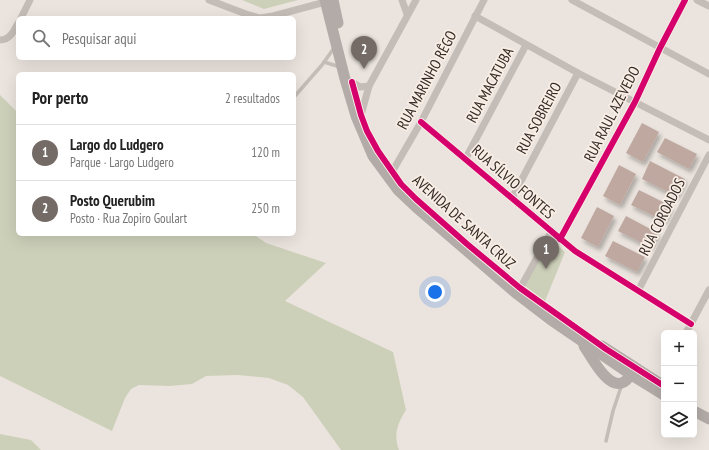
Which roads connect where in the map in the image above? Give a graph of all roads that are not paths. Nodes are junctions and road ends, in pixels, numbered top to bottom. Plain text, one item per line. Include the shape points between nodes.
1 (30, 0) edge
2 (209, 0) edge
3 (402, 0) edge
4 (416, 0) edge
5 (484, 0) edge
6 (572, 0) edge
7 (686, 0) edge
8 (697, 0) edge
9 (328, 1) edge
10 (709, 6) edge
11 (408, 14) junction
12 (22, 16) edge
13 (253, 16) edge
14 (273, 16) edge
15 (475, 16) junction
16 (16, 28) edge
17 (0, 40) edge
18 (336, 45) junction
19 (526, 45) junction
20 (660, 48) junction
21 (324, 62) junction
22 (342, 67) junction
23 (578, 73) junction
24 (709, 74) edge
25 (352, 82) junction
26 (369, 86) junction
27 (296, 95) edge
28 (635, 102) junction
29 (361, 115) junction
30 (421, 122) junction
31 (709, 140) edge
32 (709, 155) edge
33 (466, 158) junction
34 (392, 172) junction
35 (512, 198) junction
36 (551, 232) junction
37 (560, 240) junction
38 (709, 290) edge
39 (518, 291) junction
40 (638, 291) junction
41 (690, 324) junction
42 (687, 330) edge
43 (575, 336) junction
44 (628, 362) junction
45 (630, 374) junction
46 (661, 381) edge
47 (622, 383) junction
48 (661, 393) edge
49 (697, 405) edge
50 (709, 411) edge
51 (697, 413) edge
52 (709, 419) edge
53 (606, 441) dead end

1 - 12 street
2 - 13 street
3 - 11 street
4 - 11 street
5 - 15 street, RUA MARINHO RÊGO
6 - 20 street
7 - 20 street, RUA RAUL AZEVEDO
8 - 10 street
9 - 14 street
9 - 18 main road, AVENIDA DE SANTA CRUZ
9 - 25 main road, AVENIDA DE SANTA CRUZ
11 - 26 street
15 - 19 street
15 - 30 street, RUA MARINHO RÊGO
16 - 17 street via 6,39
18 - 21 lane
18 - 22 main road, AVENIDA DE SANTA CRUZ
19 - 23 street
19 - 33 street, RUA MACATUBA
20 - 24 street
20 - 28 street, RUA RAUL AZEVEDO
21 - 22 lane
21 - 27 lane
22 - 39 main road, AVENIDA DE SANTA CRUZ via 363,134 373,156 387,176 416,207
23 - 28 street
23 - 35 street, RUA SOBREIRO
25 - 26 street via 360,87
25 - 29 main road, AVENIDA DE SANTA CRUZ
26 - 29 street
28 - 31 street
28 - 37 street, RUA RAUL AZEVEDO
29 - 34 main road, AVENIDA DE SANTA CRUZ via 367,131
30 - 33 street, RUA SÍLVIO FONTES
30 - 34 street, RUA MARINHO RÊGO
32 - 40 street, RUA COROADOS
33 - 35 street, RUA SÍLVIO FONTES
34 - 39 main road, AVENIDA DE SANTA CRUZ via 416,199
35 - 36 street, RUA SÍLVIO FONTES
36 - 37 street, RUA SÍLVIO FONTES
36 - 39 street
37 - 40 street, RUA SÍLVIO FONTES
38 - 41 street
39 - 43 main road, AVENIDA DE SANTA CRUZ
39 - 44 main road, AVENIDA DE SANTA CRUZ
40 - 41 street, RUA SÍLVIO FONTES
41 - 42 street
43 - 45 main road, AVENIDA DE SANTA CRUZ
43 - 47 main road via 605,377 612,382
44 - 45 main road
44 - 46 main road, AVENIDA DE SANTA CRUZ
45 - 47 main road
45 - 48 main road, AVENIDA DE SANTA CRUZ
47 - 53 lane
49 - 50 main road
51 - 52 main road

